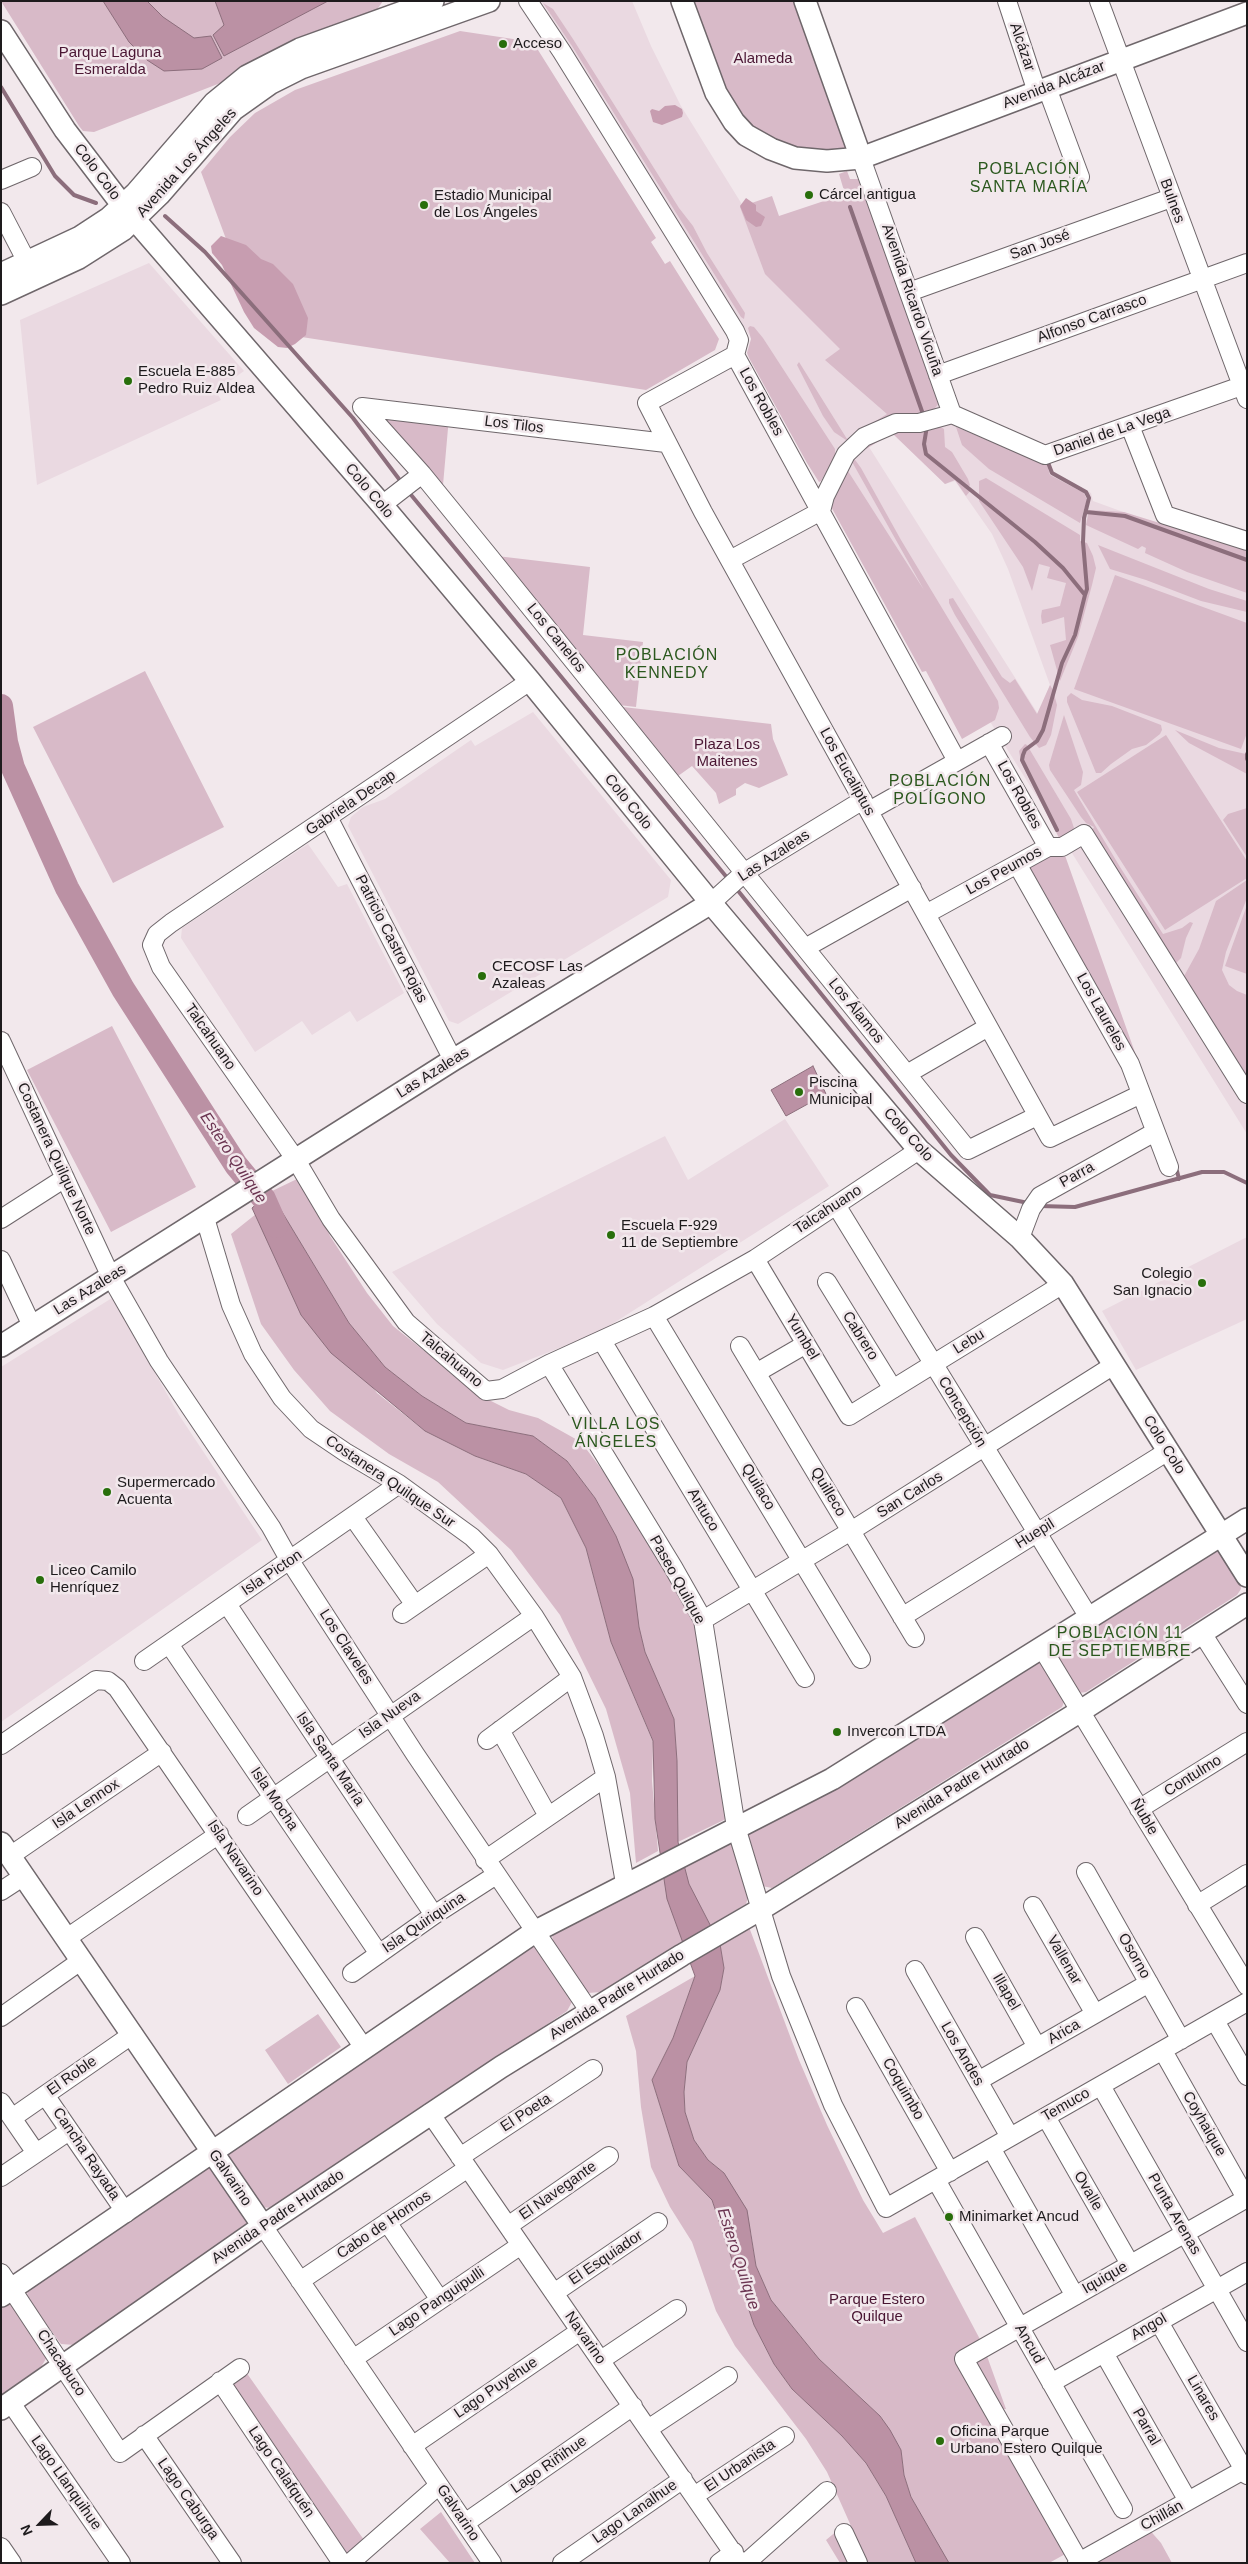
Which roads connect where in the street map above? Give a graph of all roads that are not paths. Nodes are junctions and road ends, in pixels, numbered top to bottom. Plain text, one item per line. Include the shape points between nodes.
1 (433, 1) edge
2 (489, 1) edge
3 (528, 1) edge
4 (805, 1) edge
5 (1007, 1) edge
6 (1099, 1) edge
7 (682, 3) edge
8 (412, 5) edge
9 (1247, 13) edge
10 (1, 31) edge
11 (1120, 61) junction
12 (1042, 90) junction
13 (861, 158) junction
14 (32, 167) dead end
15 (1080, 177) dead end
16 (1, 180) edge
17 (1171, 198) junction
18 (1, 212) edge
19 (129, 213) junction
20 (27, 262) junction
21 (1247, 263) edge
22 (1, 274) edge
23 (1202, 279) junction
24 (909, 292) junction
25 (1, 294) edge
26 (735, 355) junction
27 (938, 374) junction
28 (1245, 390) edge
29 (362, 407) joint
30 (952, 414) junction
31 (1130, 426) junction
32 (666, 442) junction
33 (422, 474) junction
34 (387, 501) junction
35 (821, 511) junction
36 (1247, 541) edge
37 (730, 560) junction
38 (530, 681) junction
39 (995, 740) joint
40 (957, 762) junction
41 (866, 806) junction
42 (329, 819) junction
43 (1048, 847) junction
44 (1017, 864) junction
45 (742, 875) junction
46 (912, 888) junction
47 (717, 897) junction
48 (926, 914) junction
49 (171, 923) joint
50 (805, 948) junction
51 (988, 1027) junction
52 (1, 1041) edge
53 (453, 1060) junction
54 (907, 1074) junction
55 (1141, 1094) junction
56 (1247, 1094) edge
57 (1037, 1116) junction
58 (1155, 1132) junction
59 (919, 1150) junction
60 (296, 1160) junction
61 (1170, 1167) dead end
62 (65, 1178) junction
63 (836, 1205) junction
64 (205, 1218) junction
65 (1, 1219) edge
66 (1020, 1238) junction
67 (755, 1258) junction
68 (1, 1260) edge
69 (111, 1277) junction
70 (828, 1282) dead end
71 (1063, 1284) junction
72 (654, 1316) junction
73 (32, 1326) junction
74 (602, 1341) junction
75 (806, 1344) junction
76 (1, 1346) edge
77 (740, 1346) dead end
78 (549, 1364) junction
79 (933, 1364) junction
80 (1114, 1365) junction
81 (756, 1373) junction
82 (893, 1389) junction
83 (849, 1416) joint
84 (984, 1448) junction
85 (1168, 1451) junction
86 (399, 1484) junction
87 (353, 1517) junction
88 (1247, 1520) edge
89 (851, 1531) junction
90 (1036, 1534) junction
91 (1221, 1536) junction
92 (489, 1554) junction
93 (290, 1561) junction
94 (802, 1561) junction
95 (1247, 1576) edge
96 (752, 1592) junction
97 (227, 1604) junction
98 (1247, 1604) edge
99 (534, 1616) junction
100 (902, 1617) junction
101 (1090, 1618) junction
102 (703, 1620) junction
103 (1202, 1633) junction
104 (915, 1638) dead end
105 (169, 1644) junction
106 (1042, 1648) junction
107 (861, 1659) dead end
108 (144, 1661) dead end
109 (572, 1677) junction
110 (805, 1678) dead end
111 (1247, 1704) edge
112 (1079, 1712) junction
113 (390, 1715) junction
114 (1247, 1742) edge
115 (1, 1745) edge
116 (162, 1752) junction
117 (330, 1758) junction
118 (606, 1777) junction
119 (273, 1798) junction
120 (1139, 1809) junction
121 (247, 1816) dead end
122 (548, 1816) junction
123 (736, 1828) junction
124 (218, 1834) junction
125 (6, 1849) edge
126 (486, 1860) junction
127 (1086, 1872) dead end
128 (1247, 1874) edge
129 (496, 1875) junction
130 (24, 1876) junction
131 (625, 1883) junction
132 (1, 1891) edge
133 (1197, 1905) junction
134 (1033, 1906) dead end
135 (760, 1909) junction
136 (434, 1914) junction
137 (536, 1931) junction
138 (975, 1937) dead end
139 (67, 1938) junction
140 (379, 1954) junction
141 (82, 1960) junction
142 (915, 1970) dead end
143 (352, 1973) dead end
144 (1149, 1983) junction
145 (1247, 1986) edge
146 (1247, 2002) edge
147 (856, 2006) dead end
148 (590, 2012) junction
149 (1095, 2014) junction
150 (1, 2017) edge
151 (1215, 2020) junction
152 (133, 2034) junction
153 (1181, 2040) junction
154 (1038, 2047) junction
155 (364, 2048) junction
156 (1162, 2050) junction
157 (593, 2069) dead end
158 (1247, 2076) edge
159 (978, 2081) junction
160 (1101, 2086) junction
161 (45, 2095) junction
162 (1, 2102) edge
163 (430, 2113) junction
164 (1046, 2117) junction
165 (12, 2118) junction
166 (69, 2131) junction
167 (1010, 2137) junction
168 (991, 2148) junction
169 (212, 2152) junction
170 (36, 2153) junction
171 (609, 2156) dead end
172 (464, 2163) junction
173 (943, 2176) junction
174 (1, 2177) edge
175 (1247, 2198) edge
176 (886, 2208) joint
177 (126, 2213) junction
178 (387, 2222) junction
179 (658, 2222) dead end
180 (263, 2226) junction
181 (508, 2226) junction
182 (1185, 2233) junction
183 (521, 2246) junction
184 (1130, 2264) junction
185 (1247, 2272) edge
186 (300, 2281) junction
187 (5, 2286) edge
188 (1216, 2289) junction
189 (554, 2293) junction
190 (1075, 2296) junction
191 (440, 2300) junction
192 (677, 2309) dead end
193 (1159, 2322) junction
194 (1020, 2327) junction
195 (580, 2330) junction
196 (1247, 2342) edge
197 (1104, 2353) junction
198 (353, 2359) junction
199 (601, 2360) junction
200 (63, 2366) junction
201 (240, 2368) dead end
202 (728, 2376) dead end
203 (220, 2381) junction
204 (1051, 2383) junction
205 (6, 2406) edge
206 (633, 2406) junction
207 (648, 2429) junction
208 (144, 2435) junction
209 (785, 2436) dead end
210 (412, 2446) junction
211 (1246, 2471) edge
212 (683, 2479) junction
213 (439, 2485) junction
214 (827, 2491) dead end
215 (694, 2496) junction
216 (1188, 2501) junction
217 (1123, 2509) dead end
218 (465, 2523) junction
219 (844, 2533) dead end
220 (1, 2547) edge
221 (740, 2559) edge
222 (1079, 2562) edge
223 (12, 2563) edge
224 (121, 2563) edge
225 (232, 2563) edge
226 (342, 2563) edge
227 (350, 2563) edge
228 (492, 2563) edge
229 (562, 2563) edge
230 (719, 2563) edge
231 (858, 2563) edge

1 - 8 main road, Avenida Los Ángeles
2 - 19 main road, Avenida Los Ángeles via 302,68 257,92
3 - 26 street, Los Robles via 736,331 739,340
4 - 13 main road, Avenida Ricardo Vicuña
5 - 12 street, Alcázar
6 - 11 street, Bulnes
7 - 13 main road via 716,94 746,135 795,158 827,161
8 - 19 main road, Avenida Los Ángeles via 300,49 247,76 214,103
9 - 11 main road, Avenida Alcázar
10 - 19 main road, Colo Colo via 65,130
11 - 12 main road, Avenida Alcázar
11 - 17 street, Bulnes
12 - 13 main road, Avenida Alcázar
12 - 15 street, Alcázar
13 - 24 street, Avenida Ricardo Vicuña
14 - 16 street
17 - 23 street, Bulnes
17 - 24 street, San José
18 - 20 street
19 - 20 main road, Avenida Los Ángeles
19 - 25 main road, Avenida Los Ángeles via 96,248
19 - 34 main road, Colo Colo
20 - 22 main road, Avenida Los Ángeles
21 - 23 street, Alfonso Carrasco
23 - 27 street, Alfonso Carrasco
23 - 28 street, Bulnes
24 - 27 street, Avenida Ricardo Vicuña
26 - 32 street, Los Eucaliptus via 647,403
26 - 35 street, Los Robles
27 - 30 street, Avenida Ricardo Vicuña
28 - 31 street, Daniel de La Vega
29 - 32 street, Los Tilos
29 - 33 street, Los Canelos
30 - 31 street, Daniel de La Vega via 1045,455
30 - 35 street via 889,426 872,432 855,444 834,476
31 - 36 street via 1165,515
32 - 37 street, Los Eucaliptus
33 - 34 street
33 - 45 street, Los Canelos
34 - 38 main road, Colo Colo
35 - 37 street
35 - 40 street, Los Robles
37 - 41 street, Los Eucaliptus
38 - 42 street, Gabriela Decap
38 - 47 main road, Colo Colo
39 - 40 street, Las Azaleas
39 - 43 street, Los Robles
40 - 41 street, Las Azaleas
41 - 45 street, Las Azaleas
41 - 46 street, Los Eucaliptus
42 - 49 street, Gabriela Decap
42 - 53 street, Patricio Castro Rojas
43 - 44 street, Los Peumos
43 - 56 street, Los Peumos via 1062,846 1084,834
44 - 48 street, Los Peumos
44 - 55 street, Los Laureles via 1130,1064
45 - 47 street, Las Azaleas
45 - 50 street, Los Álamos
46 - 48 street, Los Eucaliptus
46 - 50 street
47 - 53 main road, Las Azaleas
47 - 59 main road, Colo Colo
48 - 51 street, Los Eucaliptus
49 - 60 street, Talcahuano via 157,934 152,945 162,968
50 - 54 street, Los Álamos
51 - 54 street
51 - 57 street, Los Eucaliptus
52 - 62 street, Costanera Quilque Norte
53 - 60 main road, Las Azaleas
54 - 57 street, Los Álamos via 968,1150
55 - 57 street, Los Eucaliptus via 1050,1138
55 - 58 street, Los Laureles
58 - 61 street, Los Laureles
58 - 66 street, Parra via 1047,1192 1034,1205
59 - 63 street, Talcahuano
59 - 66 main road, Colo Colo
60 - 64 main road, Las Azaleas
60 - 78 street, Talcahuano via 331,1219 406,1322 486,1390 502,1389
62 - 65 street
62 - 69 street, Costanera Quilque Norte
63 - 67 street, Talcahuano
63 - 79 street, Concepción
64 - 69 main road, Las Azaleas
64 - 86 street, Costanera Quilque Sur via 231,1305 253,1354 282,1398 311,1428
66 - 71 main road, Colo Colo
67 - 72 street, Talcahuano
67 - 75 street, Yumbel
68 - 73 street
69 - 73 main road, Las Azaleas
69 - 93 street, Los Claveles via 159,1361 271,1527
70 - 82 street, Cabrero
71 - 79 street, Lebu
71 - 80 main road, Colo Colo
72 - 74 street, Talcahuano
72 - 94 street, Quilaco
73 - 76 main road, Las Azaleas
74 - 78 street, Talcahuano
74 - 96 street, Antuco
75 - 81 street
75 - 83 street, Yumbel
77 - 81 street, Quilleco
78 - 102 street, Paseo Quilque
79 - 82 street, Lebu
79 - 84 street, Concepción
80 - 84 street, San Carlos
80 - 85 main road, Colo Colo
81 - 89 street, Quilleco
82 - 83 street, Lebu
84 - 89 street, San Carlos
84 - 90 street, Concepción
85 - 90 street, Huepil
85 - 91 main road, Colo Colo
86 - 87 street, Isla Picton
86 - 92 street, Costanera Quilque Sur via 472,1537
87 - 92 street via 408,1609
87 - 93 street, Isla Picton
88 - 91 main road
89 - 94 street, San Carlos
89 - 100 street, Quilleco
90 - 100 street, Huepil
90 - 101 street, Concepción
91 - 95 main road, Colo Colo
91 - 101 main road
92 - 99 street, Costanera Quilque Sur
93 - 97 street, Isla Picton
93 - 113 street, Los Claveles
94 - 96 street, San Carlos
94 - 107 street, Quilaco
96 - 102 street, San Carlos
96 - 110 street, Antuco
97 - 105 street, Isla Picton
97 - 117 street, Isla Santa María
98 - 103 main road, Avenida Padre Hurtado
99 - 109 street, Costanera Quilque Sur
99 - 113 street, Isla Nueva
100 - 104 street, Quilleco
101 - 106 main road
102 - 123 street, Paseo Quilque
103 - 111 street
103 - 112 main road, Avenida Padre Hurtado
105 - 108 street, Isla Picton
105 - 119 street, Isla Mocha
106 - 112 street, Ñuble
106 - 123 main road via 832,1779
109 - 118 street, Costanera Quilque Sur
109 - 122 street via 493,1735
112 - 120 street, Ñuble
112 - 135 main road, Avenida Padre Hurtado
113 - 117 street, Isla Nueva
113 - 126 street, Los Claveles
114 - 120 street, Contulmo
115 - 116 street, Isla Navarino via 96,1680 108,1681 117,1688
116 - 124 street, Isla Navarino
116 - 125 street, Isla Lennox
117 - 119 street, Isla Nueva
117 - 136 street, Isla Santa María
118 - 122 street
118 - 131 street, Costanera Quilque Sur
119 - 121 street, Isla Nueva
119 - 140 street, Isla Mocha
120 - 133 street, Ñuble
122 - 126 street
123 - 131 main road
123 - 135 street, Paseo Quilque
124 - 139 street
124 - 155 street, Isla Navarino
125 - 130 main road, Galvarino
126 - 129 street, Los Claveles
127 - 144 street, Osorno
128 - 133 street
129 - 136 street, Isla Quiriquina
129 - 137 street, Los Claveles
130 - 132 street
130 - 139 main road, Galvarino
131 - 137 main road
133 - 145 street, Ñuble
134 - 149 street, Vallenar
135 - 148 main road, Avenida Padre Hurtado
135 - 176 street, Paseo Quilque via 781,1976 833,2105
136 - 140 street, Isla Quiriquina
137 - 148 street, Los Claveles
137 - 155 main road
138 - 154 street, Illapel
139 - 141 main road, Galvarino
140 - 143 street, Isla Quiriquina
141 - 150 street
141 - 152 main road, Galvarino
142 - 159 street, Los Andes
144 - 149 street, Arica
144 - 153 street, Osorno
146 - 151 street, Temuco
147 - 173 street, Coquimbo
148 - 163 main road, Avenida Padre Hurtado
149 - 154 street, Arica
151 - 153 street, Temuco
151 - 158 street
152 - 161 street, El Roble
152 - 169 main road, Galvarino
153 - 156 street, Temuco
154 - 159 street, Arica
155 - 169 main road
156 - 160 street, Temuco
156 - 175 street, Coyhaique
157 - 172 street, El Poeta
159 - 167 street, Los Andes
160 - 164 street, Temuco
160 - 182 street, Punta Arenas
161 - 165 street, El Roble
161 - 166 street, Cancha Rayada
162 - 165 street
163 - 172 street, Navarino
163 - 180 main road, Avenida Padre Hurtado
164 - 167 street, Temuco
164 - 184 street, Ovalle
165 - 170 street
166 - 170 street
166 - 177 street, Cancha Rayada
167 - 168 street, Temuco
168 - 173 street, Temuco
168 - 190 street
169 - 177 main road
169 - 180 main road, Galvarino
170 - 174 street
171 - 181 street, El Navegante
172 - 178 street, Cabo de Hornos
172 - 181 street, Navarino
173 - 176 street, Temuco
173 - 194 street, Ancud
175 - 182 street, Iquique
177 - 187 main road
178 - 186 street, Cabo de Hornos
178 - 191 street
179 - 189 street, El Esquiador
180 - 186 street, Galvarino
180 - 200 main road, Avenida Padre Hurtado
181 - 183 street, Navarino
182 - 184 street, Iquique
182 - 188 street, Punta Arenas
183 - 189 street, Navarino
183 - 191 street, Lago Panguipulli
184 - 190 street, Iquique
185 - 188 street, Angol
186 - 198 street, Galvarino
187 - 200 street, Chacabuco
188 - 193 street, Angol
188 - 196 street, Punta Arenas
189 - 195 street, Navarino
190 - 194 street, Iquique
191 - 198 street, Lago Panguipulli
192 - 199 street
193 - 197 street, Angol
193 - 211 street, Linares
194 - 204 street, Ancud
194 - 222 street, Iquique via 964,2359
195 - 199 street, Navarino
195 - 210 street, Lago Puyehue
197 - 204 street, Angol
197 - 216 street, Parral
198 - 210 street, Galvarino
199 - 206 street, Navarino
200 - 205 main road, Avenida Padre Hurtado
200 - 208 street, Chacabuco via 120,2453
201 - 203 street
202 - 207 street
203 - 208 street
203 - 226 street, Lago Calafquén
204 - 217 street, Ancud
205 - 224 street, Lago Llanquihue
206 - 207 street, Navarino
206 - 218 street, Lago Riñihue
207 - 212 street, Navarino
208 - 225 street, Lago Caburga
209 - 215 street, El Urbanista
210 - 213 street, Galvarino
211 - 216 street, Chillán
212 - 215 street, Navarino
212 - 229 street, Lago Lanalhue
213 - 218 street, Galvarino
213 - 227 street
214 - 221 street
215 - 221 street, Navarino
216 - 222 street, Chillán
218 - 228 street, Galvarino
219 - 231 street
220 - 223 street
221 - 230 street

